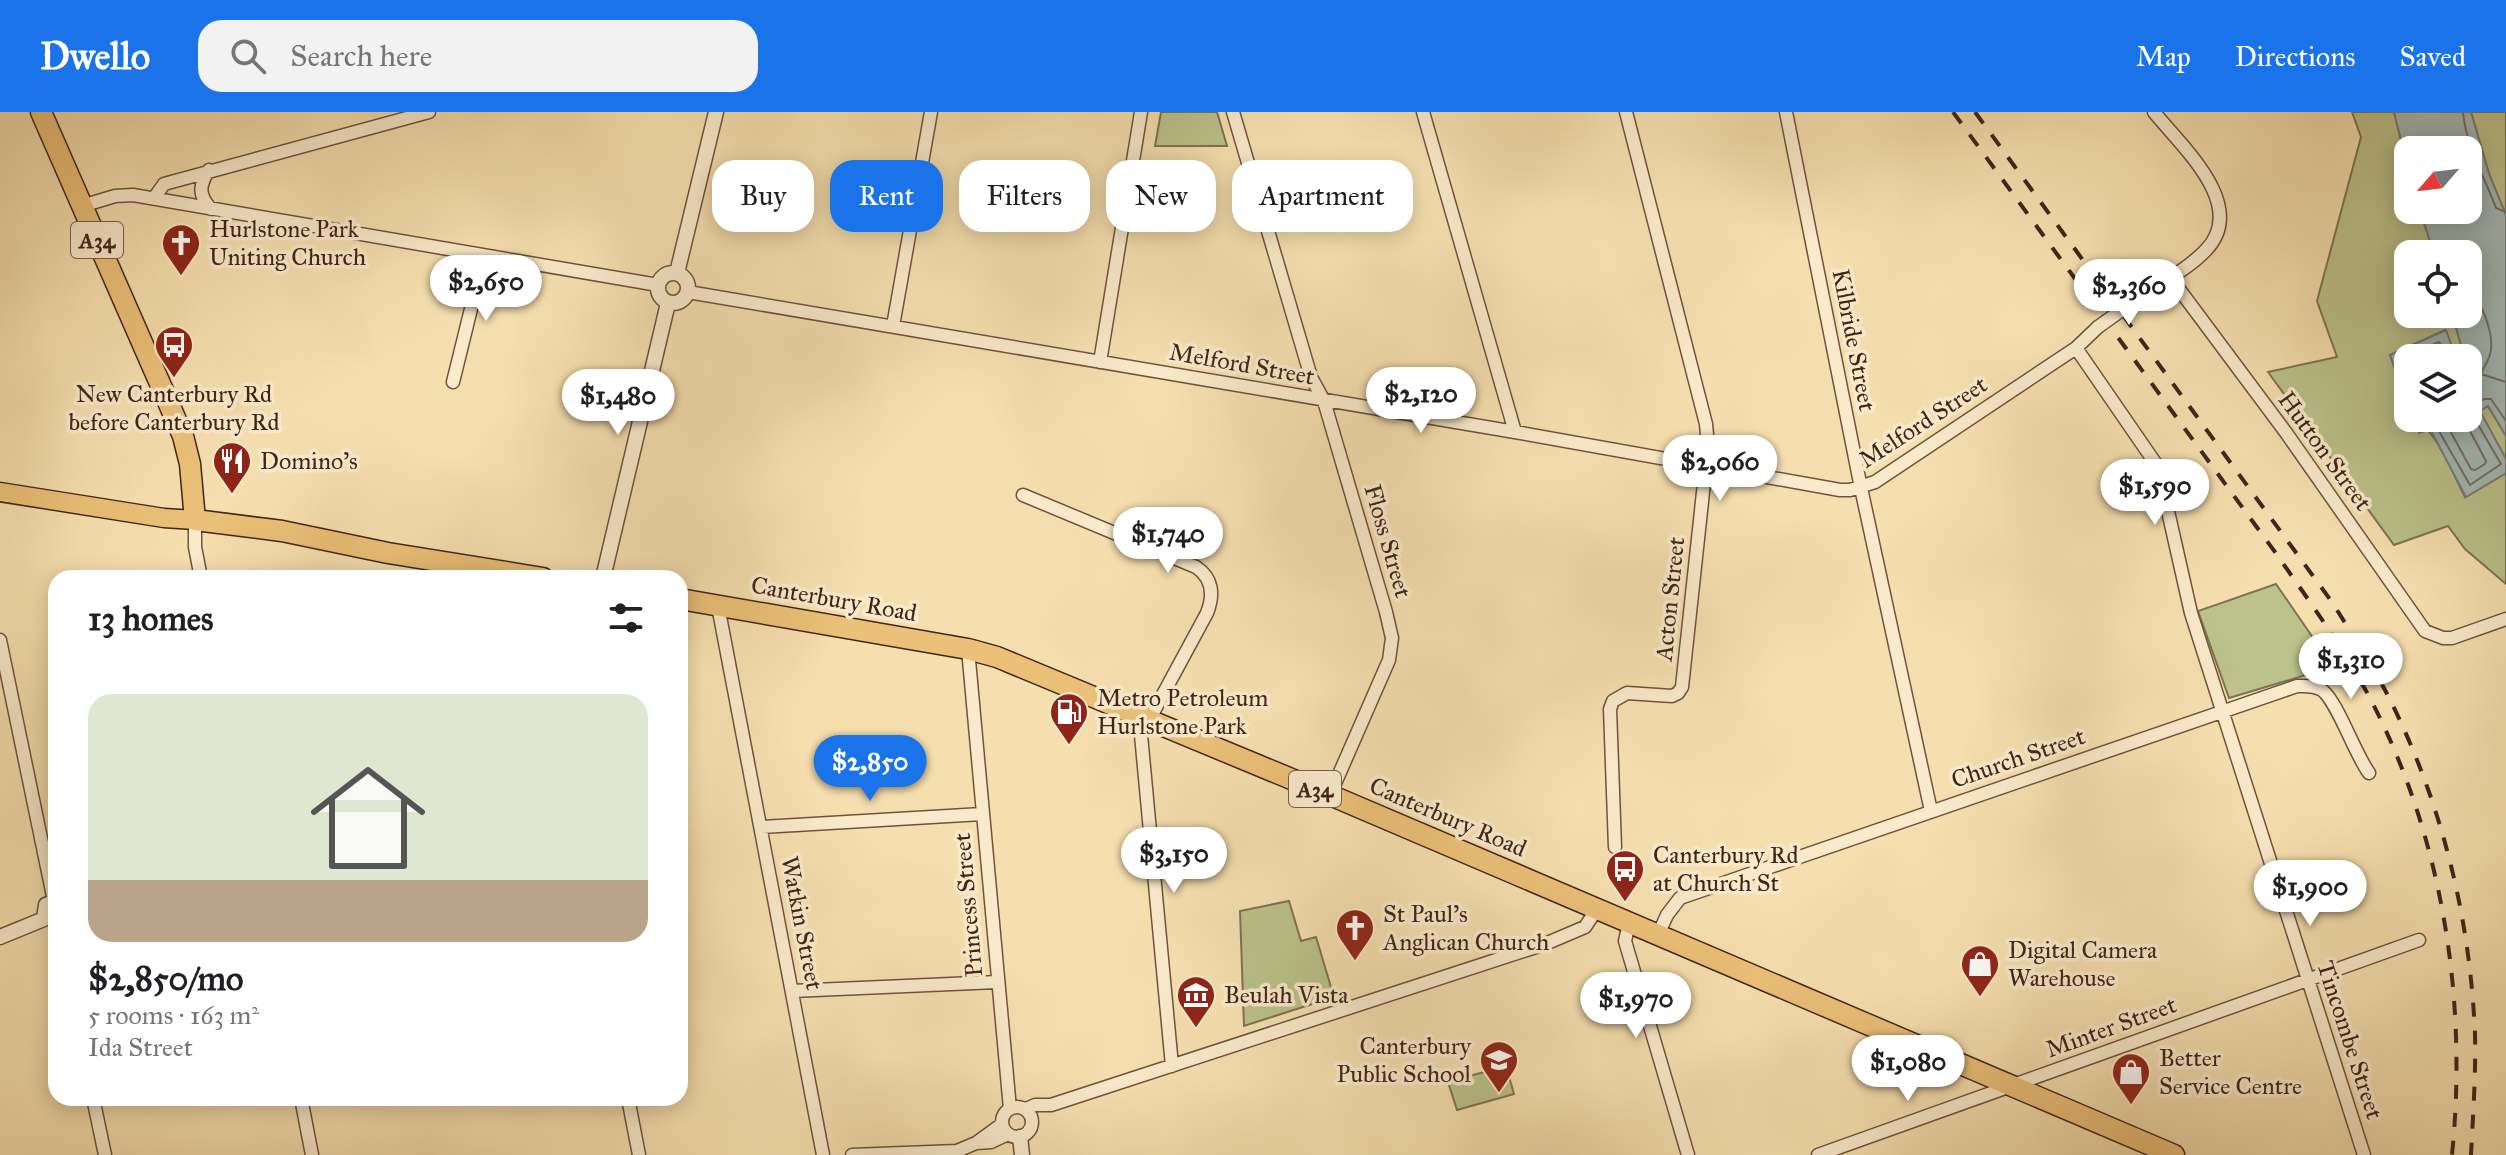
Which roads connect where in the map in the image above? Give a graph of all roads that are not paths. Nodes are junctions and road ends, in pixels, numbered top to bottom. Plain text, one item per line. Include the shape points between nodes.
1 (41, 112) edge
2 (429, 112) edge
3 (716, 112) edge
4 (931, 112) edge
5 (1141, 112) edge
6 (1233, 112) edge
7 (1423, 112) edge
8 (1626, 112) edge
9 (1786, 112) edge
10 (2154, 112) edge
11 (209, 170) junction
12 (174, 181) junction
13 (154, 198) junction
14 (168, 200) junction
15 (82, 206) junction
16 (211, 209) junction
17 (484, 256) junction
18 (677, 273) junction
19 (2170, 277) junction
20 (658, 285) junction
21 (688, 292) junction
22 (668, 303) junction
23 (893, 326) junction
24 (2076, 348) junction
25 (1100, 362) junction
26 (453, 382) dead end
27 (1324, 401) junction
28 (1515, 432) junction
29 (1706, 466) junction
30 (1861, 488) junction
31 (0, 492) edge
32 (1023, 495) dead end
33 (195, 520) junction
34 (199, 570) edge
35 (493, 570) edge
36 (605, 570) edge
37 (688, 600) edge
38 (718, 606) junction
39 (2506, 619) edge
40 (0, 640) edge
41 (968, 649) junction
42 (2224, 710) junction
43 (1149, 719) junction
44 (2369, 773) dead end
45 (1330, 795) junction
46 (1931, 811) junction
47 (982, 814) junction
48 (761, 827) junction
49 (1615, 847) dead end
50 (48, 873) edge
51 (1597, 909) junction
52 (1629, 923) junction
53 (48, 924) edge
54 (1658, 935) junction
55 (0, 937) edge
56 (2419, 940) dead end
57 (2308, 980) junction
58 (997, 982) junction
59 (792, 991) junction
60 (1172, 1066) junction
61 (2011, 1086) junction
62 (95, 1106) edge
63 (303, 1106) edge
64 (630, 1106) edge
65 (1010, 1109) junction
66 (1029, 1115) junction
67 (1010, 1131) junction
68 (2166, 1153) edge
69 (105, 1155) edge
70 (312, 1155) edge
71 (639, 1155) edge
72 (823, 1155) edge
73 (852, 1155) edge
74 (1022, 1155) edge
75 (1688, 1155) edge
76 (1818, 1155) edge
77 (2364, 1155) edge

1 - 15 highway, A34
2 - 11 street
3 - 18 street
4 - 23 street
5 - 25 street
6 - 27 street, Floss Street via 1311,377
7 - 28 street
8 - 29 street, Acton Street via 1706,424
9 - 30 street, Kilbride Street
10 - 19 street, Melford Street via 2219,200 2216,236
11 - 12 street
11 - 16 street via 200,190
12 - 13 street via 164,184
12 - 14 street
13 - 14 street
13 - 15 street via 124,194
14 - 16 street
15 - 33 highway, A34 via 183,436
16 - 17 street
17 - 20 street
17 - 26 street
18 - 20 street
18 - 21 street via 685,278
19 - 24 street, Melford Street, bridge
19 - 39 street, Hutton Street via 2419,624 2433,636 2452,638
20 - 22 street
21 - 22 street via 677,303
21 - 23 street, Melford Street
22 - 36 street
23 - 25 street, Melford Street
24 - 30 street, Melford Street
24 - 42 street, Tincombe Street via 2158,467 2191,613
25 - 27 street, Melford Street
27 - 28 street, Melford Street
27 - 45 street, Floss Street via 1392,638 1386,670
28 - 29 street, Melford Street
29 - 30 street, Melford Street via 1840,490
29 - 49 street, Acton Street via 1682,687 1672,696 1619,696 1610,709
30 - 46 street, Kilbride Street
31 - 33 main road
32 - 43 street via 1196,567 1208,579 1212,596 1207,613
33 - 34 street
33 - 35 highway
37 - 38 highway, Canterbury Road / A34
38 - 41 highway, Canterbury Road / A34
38 - 48 street, Watkin Street
40 - 50 street via 8,715
41 - 43 highway, Canterbury Road / A34
41 - 47 street, Princess Street
42 - 44 street, Church Street via 2297,686 2319,688
42 - 46 street, Church Street
42 - 57 street, Tincombe Street
43 - 45 highway, Canterbury Road / A34
43 - 60 street via 1141,735
45 - 51 highway, Canterbury Road / A34
46 - 54 street, Church Street via 1680,898
47 - 48 street
47 - 58 street, Princess Street
48 - 59 street, Watkin Street
51 - 52 highway, Canterbury Road / A34
51 - 60 street via 1585,927 1545,944
52 - 54 highway, Canterbury Road / A34
52 - 75 street via 1625,941
53 - 55 street
54 - 61 highway, Canterbury Road / A34
56 - 57 street, Minter Street
57 - 61 street, Minter Street
57 - 77 street, Tincombe Street
58 - 59 street
58 - 65 street, Princess Street
59 - 72 street, Watkin Street
60 - 66 street via 1051,1105 1035,1105
61 - 68 highway, Canterbury Road / A34
61 - 76 street, Minter Street
62 - 69 street
63 - 70 street
64 - 71 street
65 - 66 street via 1018,1107
65 - 67 street via 1004,1115
66 - 67 street via 1031,1129
67 - 73 street via 957,1151
67 - 74 street

